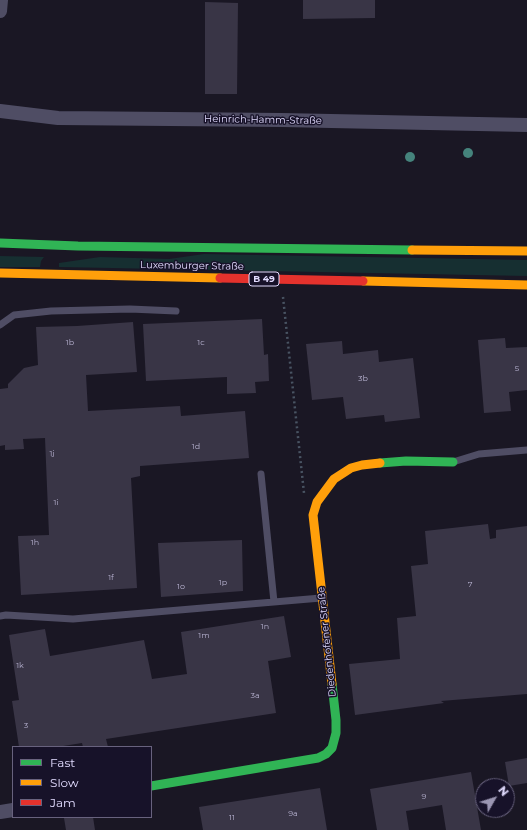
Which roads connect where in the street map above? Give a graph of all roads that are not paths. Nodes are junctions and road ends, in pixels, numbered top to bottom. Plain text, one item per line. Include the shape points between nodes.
1 (1, 0) edge
2 (0, 11) edge
3 (0, 112) edge
4 (527, 125) edge
5 (0, 243) edge
6 (78, 246) junction
7 (527, 251) edge
8 (55, 254) dead end
9 (0, 273) edge
10 (527, 285) edge
11 (176, 311) dead end
12 (0, 325) edge
13 (527, 450) edge
14 (453, 462) joint
15 (261, 474) dead end
16 (322, 598) junction
17 (274, 602) junction
18 (0, 616) edge
19 (152, 786) edge
20 (12, 810) edge
21 (0, 812) edge

1 - 2 street
3 - 4 street, Heinrich-Hamm-Straße via 58,118
5 - 6 main road, Luxemburger Straße
6 - 7 main road, Luxemburger Straße
6 - 8 main road
9 - 10 main road, Luxemburger Straße / B 49 via 51,270
11 - 12 lane via 51,311 14,315
13 - 14 lane via 479,454
14 - 16 main road, Diedenhofener Straße via 406,461 362,465 351,468 328,486 317,502 313,515
15 - 17 lane
16 - 17 lane
16 - 19 main road, Diedenhofener Straße via 336,720 332,748 318,758
17 - 18 lane via 73,619
20 - 21 street

